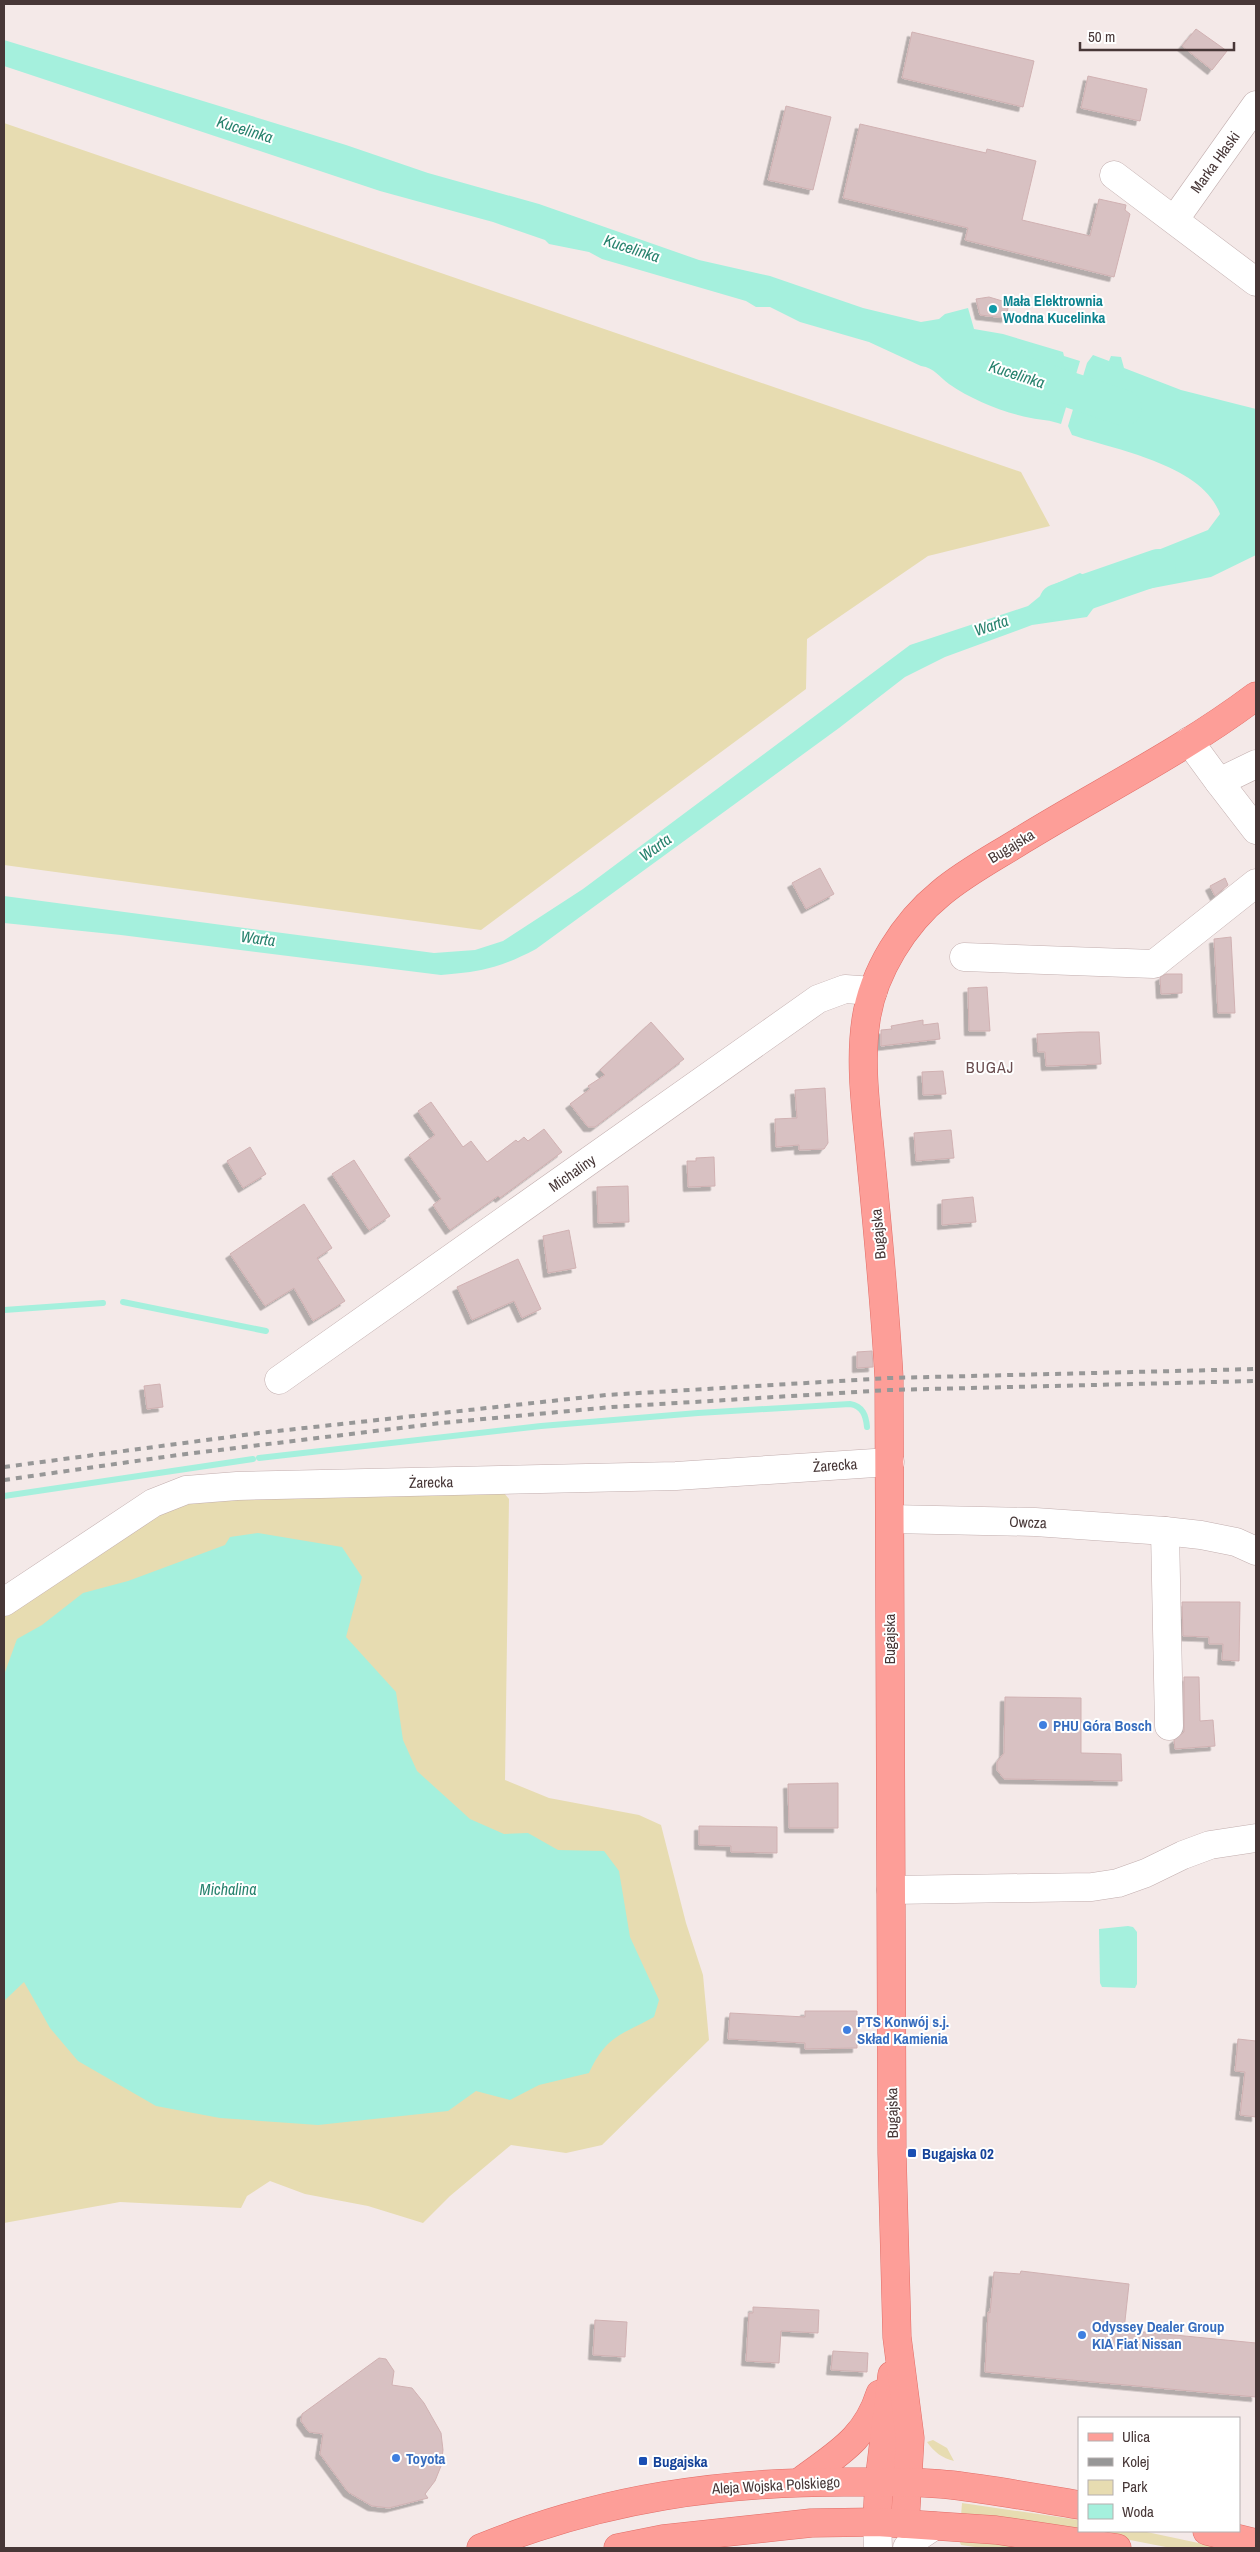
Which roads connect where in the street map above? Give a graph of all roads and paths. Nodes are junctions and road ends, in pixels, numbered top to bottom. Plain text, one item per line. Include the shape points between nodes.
1 (1256, 105) edge
2 (1114, 175) dead end
3 (1175, 219) junction
4 (1256, 282) edge
5 (1256, 696) edge
6 (1189, 741) junction
7 (1256, 764) edge
8 (1219, 782) junction
9 (1256, 830) edge
10 (1256, 883) edge
11 (964, 957) dead end
12 (873, 991) junction
13 (279, 1380) dead end
14 (890, 1462) junction
15 (890, 1518) junction
16 (1165, 1531) junction
17 (1256, 1551) edge
18 (4, 1602) edge
19 (1169, 1726) dead end
20 (1256, 1838) edge
21 (891, 1890) junction
22 (896, 2337) junction
23 (801, 2481) junction
24 (879, 2482) junction
25 (907, 2483) junction
26 (1078, 2505) edge
27 (1211, 2532) edge
28 (877, 2535) edge
29 (906, 2536) edge
30 (1256, 2543) edge
31 (481, 2548) edge
32 (618, 2548) edge
33 (1117, 2548) edge

1 - 3 street, Marka Hłaski
2 - 3 street
3 - 4 street
5 - 6 main road, Bugajska
6 - 8 street
6 - 12 main road, Bugajska via 964,875 940,893 898,940
7 - 8 street
8 - 9 street
10 - 11 street via 1154,964
12 - 13 street, Michaliny via 845,989 818,999
12 - 14 main road, Bugajska via 866,1020 864,1052 886,1318
14 - 15 main road, Bugajska
14 - 18 street, Żarecka via 676,1476 237,1486 186,1490 153,1502
15 - 16 street, Owcza via 1035,1522
15 - 21 main road, Bugajska
16 - 17 street, Owcza via 1236,1542
16 - 19 street
20 - 21 street via 1210,1845 1118,1883 1092,1887
21 - 22 main road, Bugajska
22 - 23 main road via 868,2424 848,2446
22 - 24 main road, Bugajska
22 - 25 main road, Bugajska via 910,2438
23 - 24 main road, Aleja Wojska Polskiego
23 - 31 main road, Aleja Wojska Polskiego via 703,2488 646,2498 515,2534
24 - 25 main road, Aleja Wojska Polskiego
24 - 28 main road, Bugajska
25 - 26 main road, Aleja Wojska Polskiego via 957,2486
25 - 29 main road, Bugajska
27 - 30 main road
28 - 29 main road
28 - 32 main road via 811,2523 663,2539
29 - 33 main road via 934,2526 1038,2535

